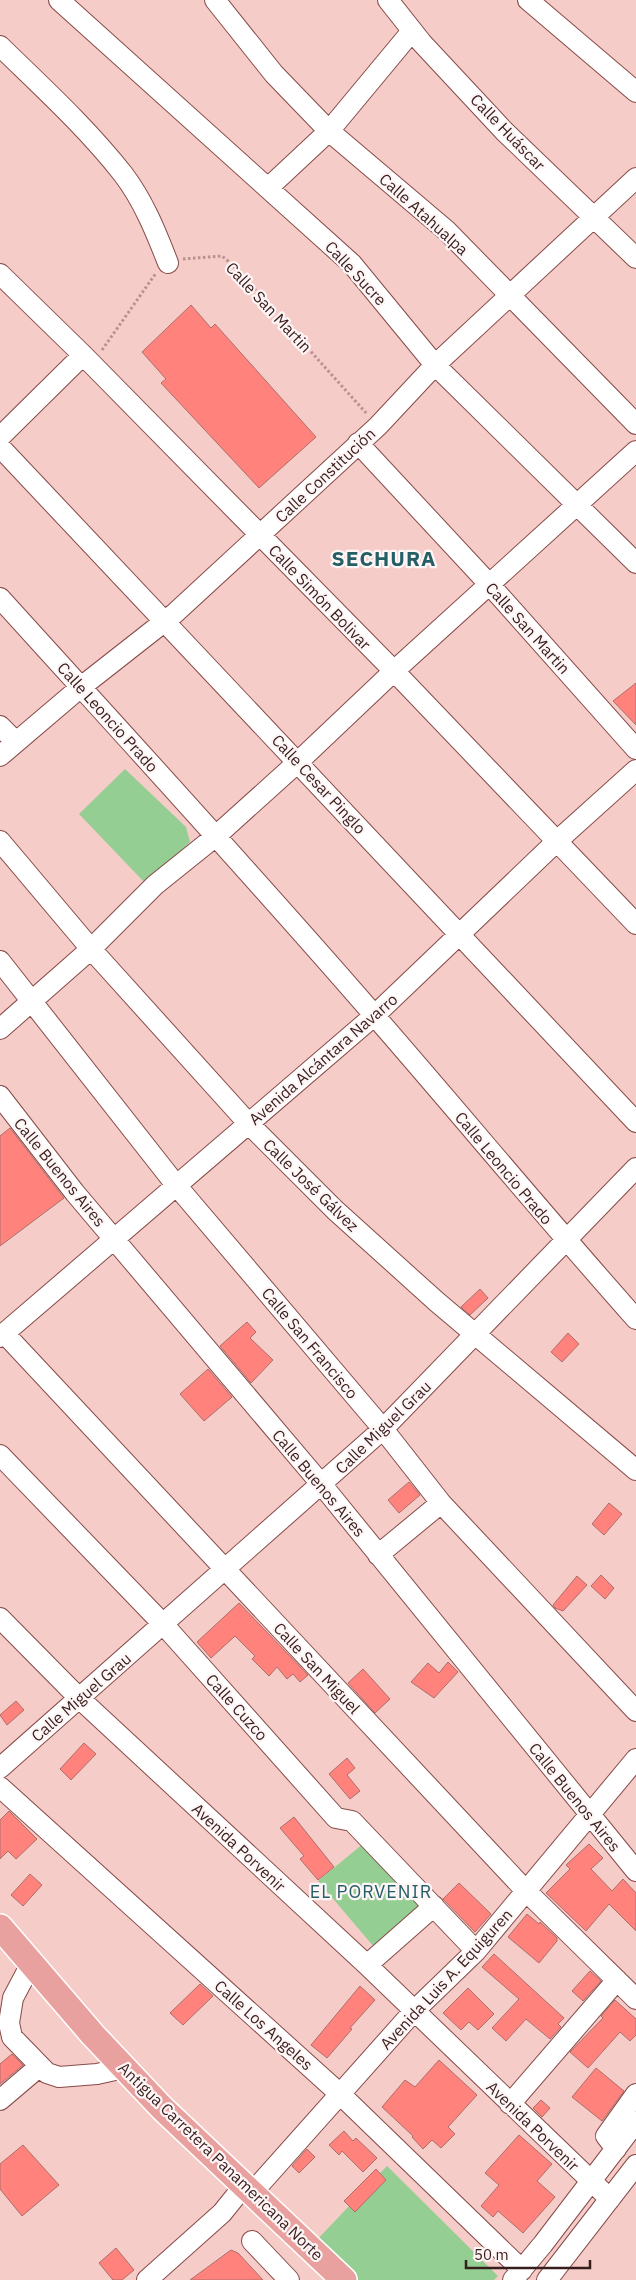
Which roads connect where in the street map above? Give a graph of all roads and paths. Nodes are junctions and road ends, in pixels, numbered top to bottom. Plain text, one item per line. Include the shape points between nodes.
1 (59, 0) edge
2 (215, 0) edge
3 (388, 0) edge
4 (528, 0) edge
5 (412, 31) junction
6 (0, 46) edge
7 (636, 92) edge
8 (329, 131) junction
9 (636, 178) edge
10 (268, 188) junction
11 (593, 217) junction
12 (636, 258) edge
13 (168, 263) junction
14 (0, 274) edge
15 (509, 296) junction
16 (87, 359) junction
17 (435, 365) junction
18 (636, 424) edge
19 (378, 426) junction
20 (0, 437) edge
21 (358, 443) junction
22 (0, 447) edge
23 (636, 451) edge
24 (577, 504) junction
25 (260, 535) junction
26 (636, 563) edge
27 (489, 584) junction
28 (0, 598) edge
29 (165, 621) junction
30 (394, 672) junction
31 (81, 687) junction
32 (0, 726) edge
33 (16, 742) junction
34 (636, 749) edge
35 (0, 756) edge
36 (298, 762) junction
37 (636, 770) edge
38 (216, 836) junction
39 (0, 841) edge
40 (556, 842) junction
41 (636, 924) edge
42 (460, 935) junction
43 (91, 949) junction
44 (0, 961) edge
45 (30, 1001) junction
46 (374, 1015) junction
47 (0, 1029) edge
48 (0, 1096) edge
49 (636, 1122) edge
50 (248, 1123) junction
51 (636, 1168) edge
52 (176, 1185) junction
53 (114, 1239) junction
54 (566, 1240) junction
55 (636, 1319) edge
56 (476, 1334) junction
57 (2, 1335) edge
58 (383, 1429) junction
59 (0, 1455) edge
60 (636, 1470) edge
61 (322, 1485) junction
62 (442, 1503) junction
63 (378, 1555) junction
64 (225, 1570) junction
65 (0, 1618) edge
66 (164, 1624) junction
67 (79, 1698) junction
68 (636, 1711) edge
69 (636, 1759) edge
70 (0, 1768) edge
71 (0, 1787) edge
72 (589, 1816) junction
73 (636, 1871) edge
74 (526, 1891) junction
75 (434, 1906) junction
76 (0, 1927) edge
77 (476, 1950) junction
78 (31, 1964) junction
79 (367, 1965) junction
80 (616, 1980) junction
81 (636, 1999) edge
82 (414, 2011) junction
83 (40, 2066) junction
84 (124, 2068) junction
85 (340, 2094) junction
86 (636, 2094) edge
87 (0, 2100) edge
88 (510, 2104) junction
89 (636, 2122) edge
90 (616, 2149) junction
91 (636, 2165) edge
92 (590, 2182) junction
93 (247, 2190) junction
94 (610, 2200) junction
95 (252, 2241) dead end
96 (517, 2275) edge
97 (147, 2280) edge
98 (289, 2280) edge
99 (344, 2280) edge
100 (547, 2280) edge

1 - 10 street, Calle Sucre
2 - 8 street, Calle Atahualpa via 274,74
3 - 5 street, Calle Huáscar
4 - 7 street
5 - 8 street
5 - 11 street, Calle Huáscar via 504,131
6 - 13 street via 60,104 123,174 154,226
8 - 10 street
8 - 15 street, Calle Atahualpa via 447,231
9 - 11 street, Calle Constitución
10 - 17 street, Calle Sucre via 352,264
11 - 12 street, Calle Huáscar
11 - 15 street, Calle Constitución
13 - 16 path via 154,276 136,305
13 - 19 path, Calle San Martin via 222,256
14 - 16 street, Calle Simón Bolivar
15 - 17 street, Calle Constitución
15 - 18 street, Calle Atahualpa
16 - 20 street
16 - 25 street, Calle Simón Bolivar
17 - 19 street, Calle Constitución
17 - 24 street, Calle Sucre
19 - 21 street, Calle Constitución
21 - 25 street, Calle Constitución
21 - 27 street, Calle San Martin
22 - 29 street, Calle Cesar Pinglo
23 - 24 street
24 - 26 street, Calle Sucre
24 - 27 street
25 - 29 street, Calle Constitución
25 - 30 street, Calle Simón Bolivar
27 - 30 street
27 - 34 street, Calle San Martin
28 - 31 street, Calle Leoncio Prado
29 - 31 street, Calle Constitución
29 - 36 street, Calle Cesar Pinglo
30 - 36 street
30 - 40 street, Calle Simón Bolivar
31 - 33 street, Calle Constitución
31 - 38 street, Calle Leoncio Prado
32 - 33 street
33 - 35 street, Calle Constitución
36 - 38 street
36 - 42 street, Calle Cesar Pinglo
37 - 40 street, Avenida Alcántara Navarro
38 - 43 street via 156,886
38 - 46 street, Calle Leoncio Prado
39 - 43 street, Calle José Gálvez
40 - 41 street, Calle Simón Bolivar
40 - 42 street, Avenida Alcántara Navarro
42 - 46 street, Avenida Alcántara Navarro
42 - 49 street, Calle Cesar Pinglo
43 - 45 street
43 - 50 street, Calle José Gálvez
44 - 45 street, Calle San Francisco
45 - 47 street
45 - 52 street, Calle San Francisco
46 - 50 street, Avenida Alcántara Navarro
46 - 54 street, Calle Leoncio Prado
48 - 53 street, Calle Buenos Aires
50 - 52 street, Avenida Alcántara Navarro
50 - 56 street, Calle José Gálvez via 335,1210
51 - 54 street, Calle Miguel Grau
52 - 53 street, Avenida Alcántara Navarro
52 - 58 street, Calle San Francisco
53 - 57 street, Avenida Alcántara Navarro
53 - 61 street, Calle Buenos Aires
54 - 55 street, Calle Leoncio Prado
54 - 56 street, Calle Miguel Grau
56 - 58 street, Calle Miguel Grau
56 - 60 street, Calle José Gálvez
57 - 64 street, Calle San Miguel
58 - 61 street, Calle Miguel Grau
58 - 62 street, Calle San Francisco
59 - 66 street, Calle Cuzco
61 - 63 street, Calle Buenos Aires
61 - 64 street, Calle Miguel Grau
62 - 63 street
62 - 68 street, Calle San Francisco
63 - 72 street, Calle Buenos Aires
64 - 66 street, Calle Miguel Grau
64 - 74 street, Calle San Miguel
65 - 67 street, Avenida Porvenir
66 - 67 street, Calle Miguel Grau
66 - 75 street, Calle Cuzco via 336,1818 352,1821
67 - 70 street, Calle Miguel Grau
67 - 79 street, Avenida Porvenir
69 - 72 street, Avenida Luis A. Equiguren
71 - 85 street, Calle Los Angeles
72 - 73 street, Calle Buenos Aires
72 - 74 street, Avenida Luis A. Equiguren
74 - 77 street, Avenida Luis A. Equiguren
74 - 80 street, Calle San Miguel
75 - 77 street, Calle Cuzco
75 - 79 street
76 - 78 main road, Antigua Carretera Panamericana Norte
77 - 82 street, Avenida Luis A. Equiguren
78 - 83 street via 13,1998 9,2022 12,2037
78 - 84 main road, Antigua Carretera Panamericana Norte
79 - 82 street, Avenida Porvenir
80 - 81 street, Calle San Miguel
80 - 88 street
82 - 85 street, Avenida Luis A. Equiguren
82 - 88 street, Avenida Porvenir
83 - 84 street via 47,2073 59,2077
83 - 87 street
84 - 93 main road, Antigua Carretera Panamericana Norte
85 - 93 street, Avenida Luis A. Equiguren
85 - 96 street, Calle Los Angeles
86 - 90 street via 606,2136
88 - 92 street, Avenida Porvenir
89 - 90 street
90 - 92 street
91 - 94 street
92 - 94 street, Avenida Porvenir
92 - 96 street
93 - 97 street, Avenida Luis A. Equiguren
93 - 99 main road, Antigua Carretera Panamericana Norte
94 - 100 street
95 - 98 street

